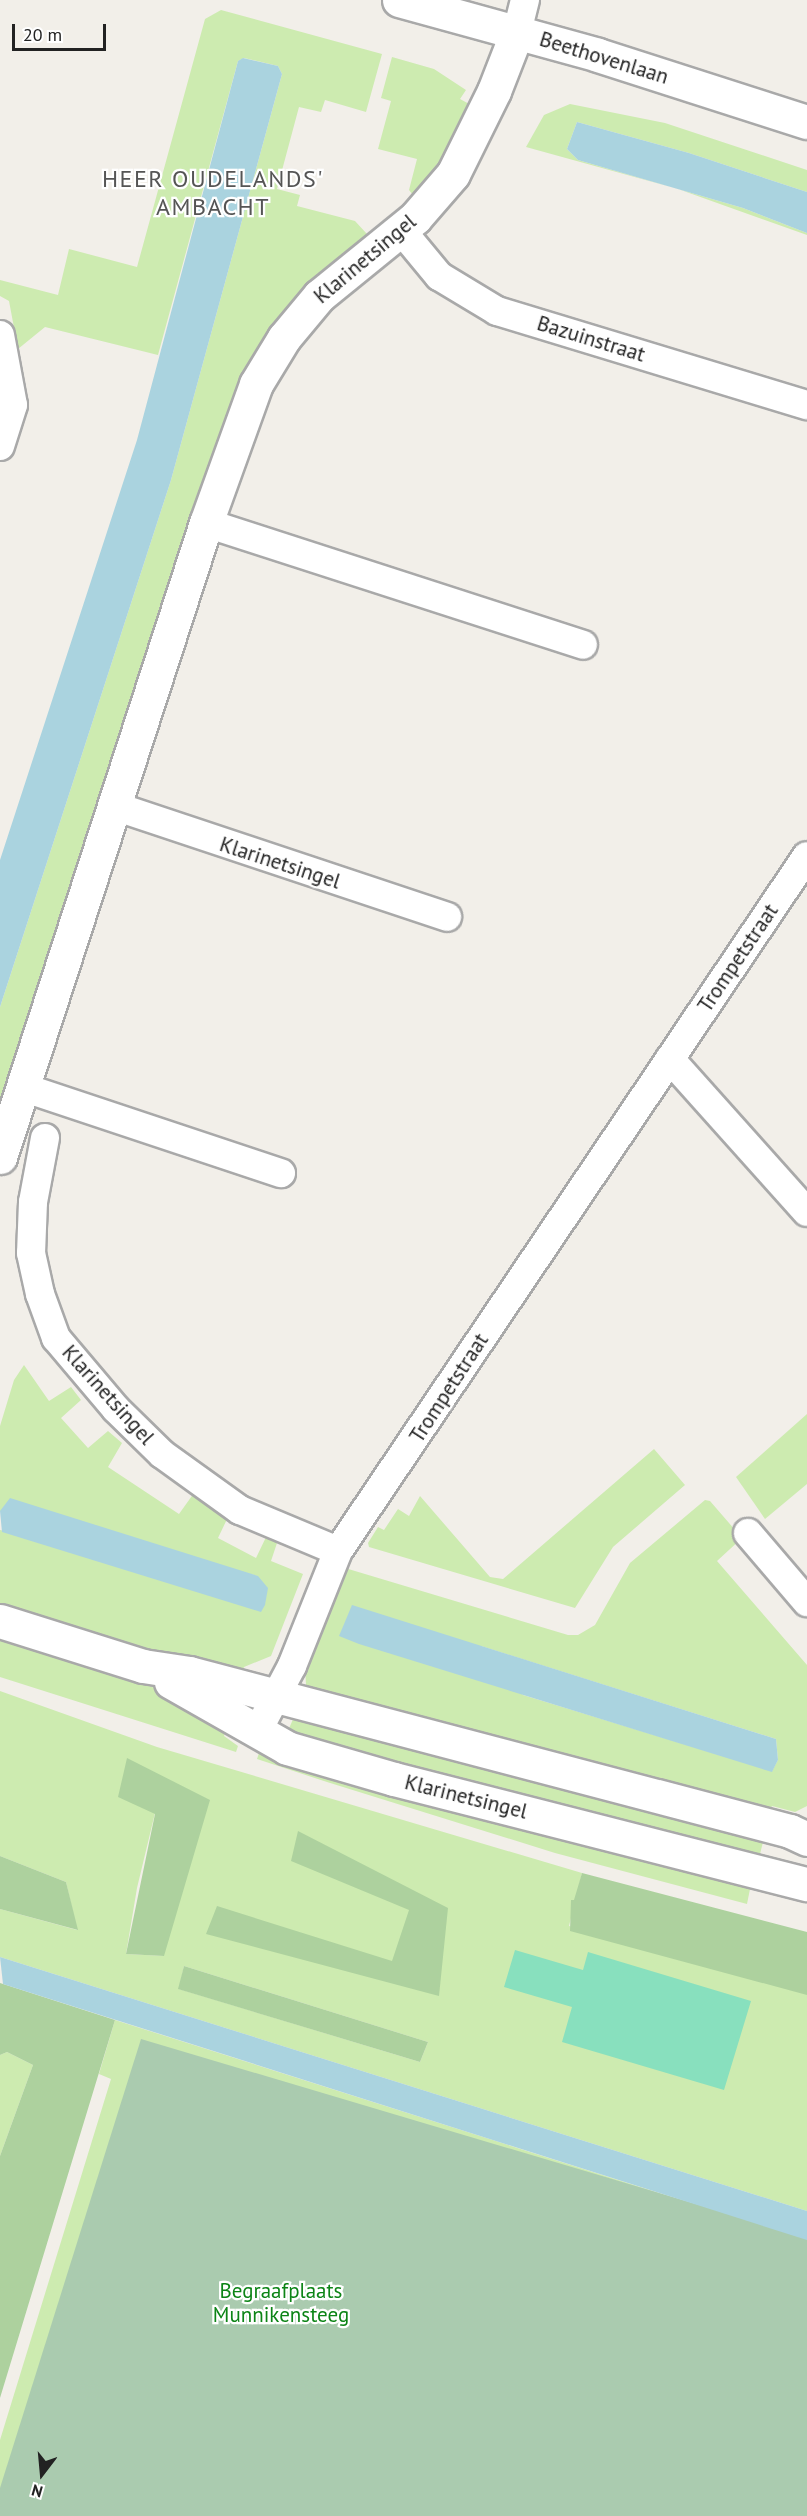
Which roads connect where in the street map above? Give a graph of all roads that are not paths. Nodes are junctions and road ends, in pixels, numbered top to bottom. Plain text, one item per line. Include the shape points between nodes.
1 (399, 0) edge
2 (525, 0) edge
3 (517, 32) junction
4 (807, 122) edge
5 (401, 230) junction
6 (0, 335) edge
7 (807, 405) edge
8 (0, 446) edge
9 (206, 524) junction
10 (583, 645) dead end
11 (114, 806) junction
12 (807, 856) edge
13 (447, 917) dead end
14 (670, 1059) junction
15 (22, 1087) junction
16 (45, 1138) dead end
17 (0, 1157) edge
18 (281, 1173) dead end
19 (807, 1212) edge
20 (748, 1533) dead end
21 (338, 1551) junction
22 (807, 1602) edge
23 (0, 1621) edge
24 (143, 1666) junction
25 (274, 1697) junction
26 (257, 1732) junction
27 (807, 1839) edge
28 (807, 1884) edge

1 - 3 street, Beethovenlaan
2 - 3 street
3 - 4 street, Beethovenlaan
3 - 5 street, Klarinetsingel via 460,164 441,191
5 - 7 street, Bazuinstraat via 439,276 496,310
5 - 9 street, Klarinetsingel via 319,296 284,338 256,384
6 - 8 street via 14,405
9 - 10 street
9 - 11 street, Klarinetsingel
11 - 13 street, Klarinetsingel
11 - 15 street, Klarinetsingel
12 - 14 street, Trompetstraat
14 - 19 street
14 - 21 street, Trompetstraat
15 - 17 street, Klarinetsingel
15 - 18 street
16 - 21 street, Klarinetsingel via 33,1202 31,1253 56,1338 116,1409 162,1454 240,1510
20 - 22 street
21 - 25 street, Trompetstraat via 292,1666
23 - 24 street, Klarinetsingel
24 - 25 street, Klarinetsingel via 189,1673
24 - 26 street, Klarinetsingel
25 - 26 street, Trompetstraat
25 - 27 street, Klarinetsingel via 790,1831
26 - 28 street, Klarinetsingel via 287,1748 393,1779

